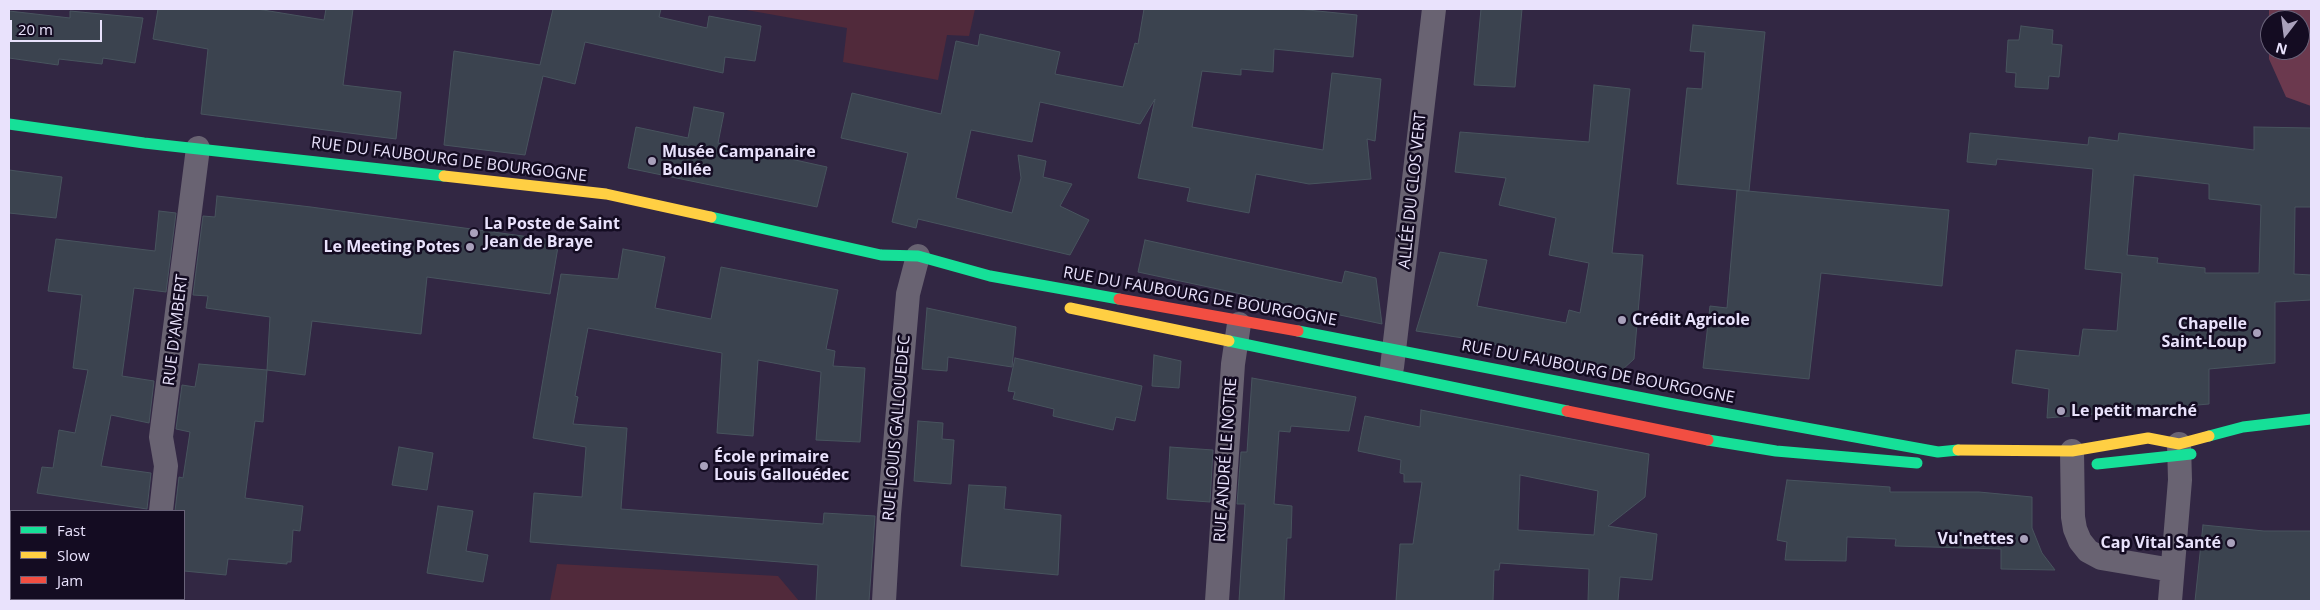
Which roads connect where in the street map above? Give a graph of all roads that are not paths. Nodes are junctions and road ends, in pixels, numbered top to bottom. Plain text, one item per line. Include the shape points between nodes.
1 (1434, 9) edge
2 (9, 124) edge
3 (198, 148) junction
4 (881, 255) junction
5 (909, 268) junction
6 (1054, 305) dead end
7 (1238, 331) junction
8 (1396, 349) junction
9 (1391, 374) junction
10 (2311, 420) edge
11 (2186, 451) junction
12 (2069, 461) junction
13 (1928, 464) dead end
14 (161, 510) edge
15 (2172, 570) junction
16 (884, 601) edge
17 (1217, 601) edge
18 (2170, 601) edge

1 - 8 street, ALLÉE DU CLOS VERT
2 - 3 main road, RUE DU FAUBOURG DE BOURGOGNE
3 - 4 main road, RUE DU FAUBOURG DE BOURGOGNE via 606,194
3 - 14 street, RUE D'AMBERT via 161,438 166,466
4 - 5 main road, RUE DU FAUBOURG DE BOURGOGNE
4 - 5 main road, RUE DU FAUBOURG DE BOURGOGNE
5 - 7 main road, RUE DU FAUBOURG DE BOURGOGNE via 990,276
5 - 16 street, RUE LOUIS GALLOUEDEC
6 - 7 main road, RUE DU FAUBOURG DE BOURGOGNE
7 - 8 main road, RUE DU FAUBOURG DE BOURGOGNE
7 - 9 main road, RUE DU FAUBOURG DE BOURGOGNE
7 - 17 street, RUE ANDRÉ LE NOTRE
8 - 9 street, ALLÉE DU CLOS VERT
8 - 12 main road, RUE DU FAUBOURG DE BOURGOGNE via 1938,452 1969,450
9 - 13 main road, RUE DU FAUBOURG DE BOURGOGNE via 1776,452
10 - 11 main road, RUE DU FAUBOURG DE BOURGOGNE via 2243,427
11 - 12 main road, RUE DU FAUBOURG DE BOURGOGNE
11 - 12 main road, RUE DU FAUBOURG DE BOURGOGNE via 2148,438
11 - 15 street
12 - 15 street via 2075,529 2088,551 2101,558
15 - 18 street

